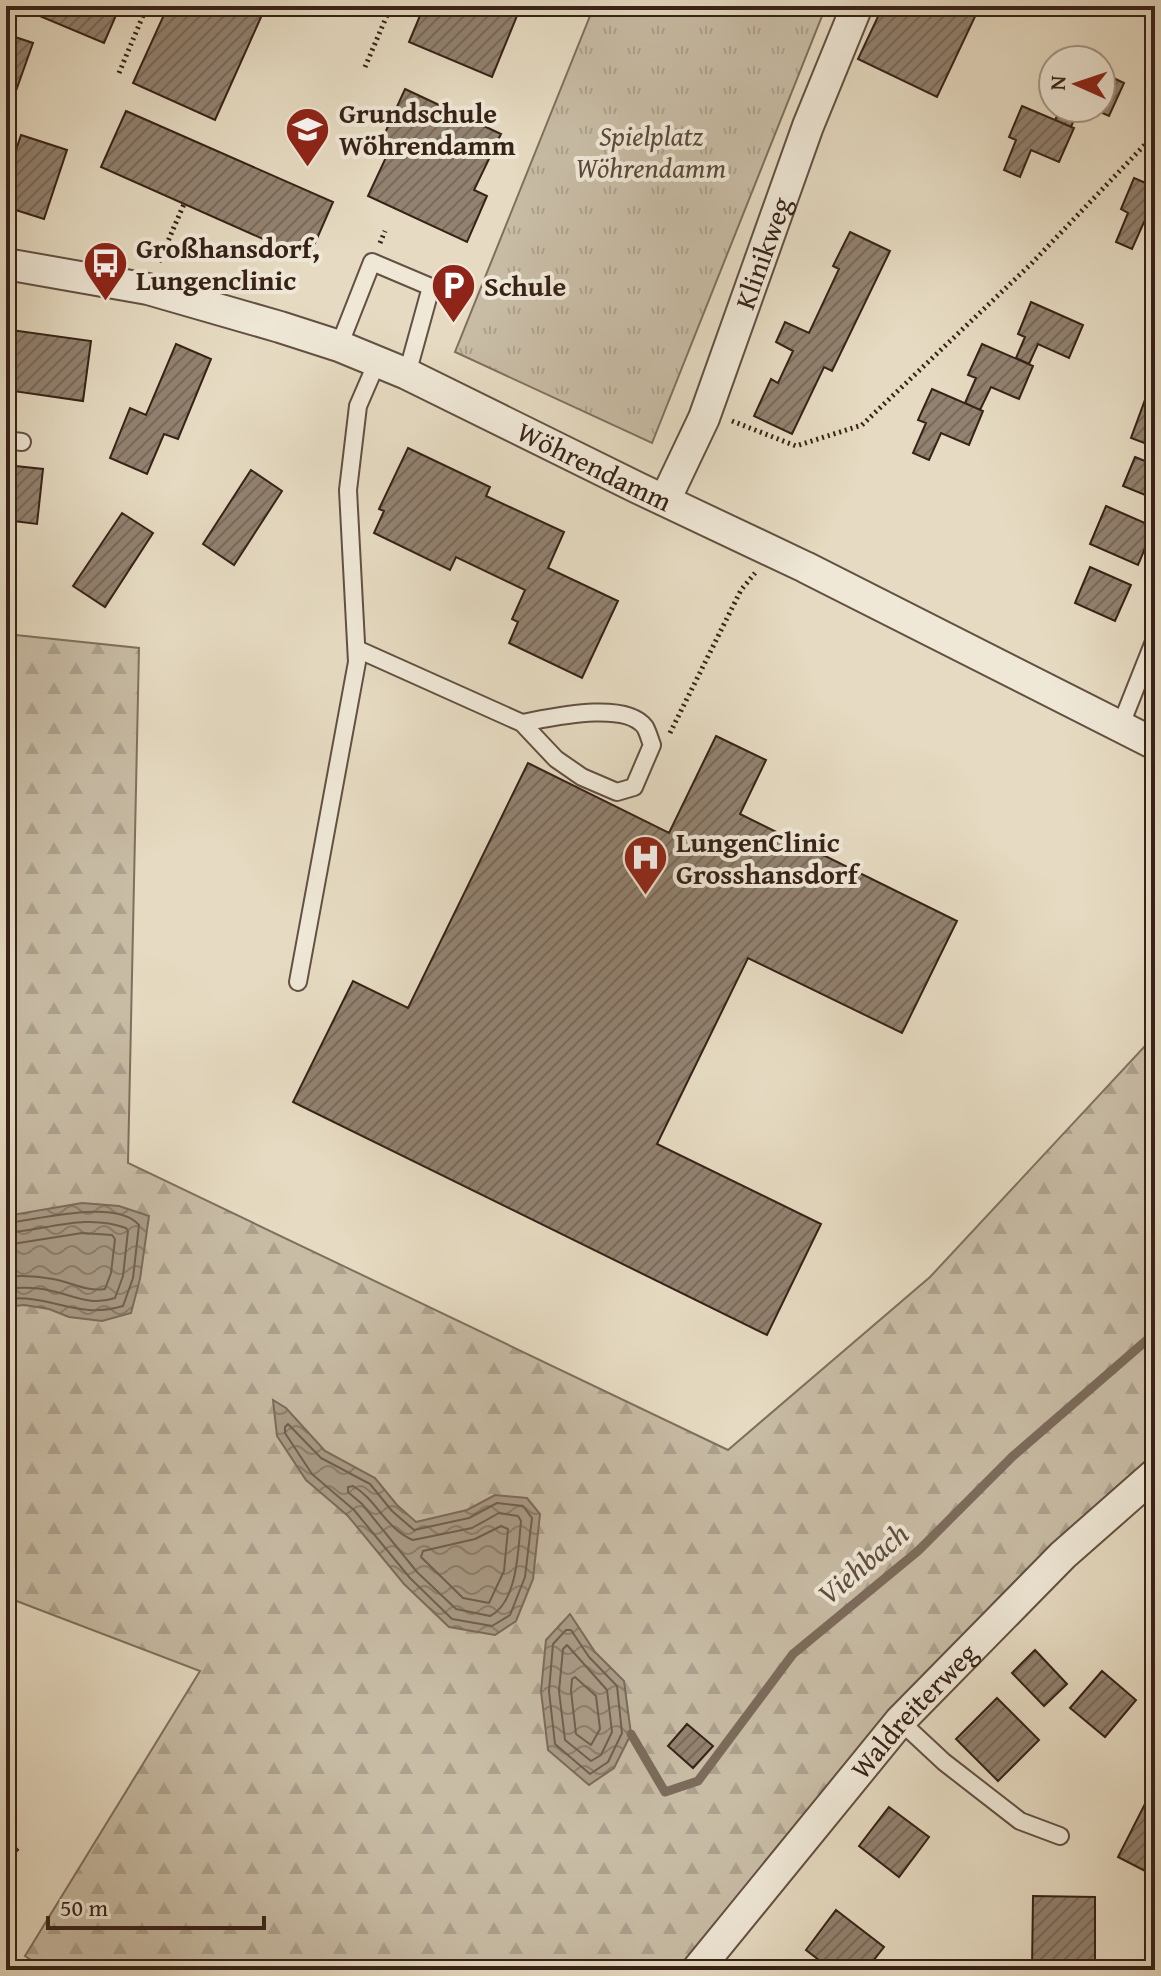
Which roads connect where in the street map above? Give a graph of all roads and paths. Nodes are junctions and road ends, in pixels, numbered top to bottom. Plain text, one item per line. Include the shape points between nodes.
1 (147, 6) edge
2 (391, 6) edge
3 (857, 6) edge
4 (365, 67) dead end
5 (119, 73) dead end
6 (1155, 134) edge
7 (184, 204) dead end
8 (6, 264) edge
9 (148, 289) junction
10 (339, 346) junction
11 (377, 362) junction
12 (407, 374) junction
13 (705, 411) junction
14 (665, 500) junction
15 (774, 551) junction
16 (1155, 639) edge
17 (357, 649) junction
18 (522, 723) junction
19 (1120, 727) junction
20 (665, 744) dead end
21 (1155, 744) edge
22 (298, 982) dead end
23 (1155, 1474) edge
24 (900, 1721) junction
25 (1060, 1836) dead end
26 (697, 1970) edge

1 - 5 path
2 - 4 path
3 - 13 street, Klinikweg
6 - 13 path via 1031,264 862,425 796,446
7 - 9 path
8 - 9 street, Wöhrendamm
9 - 10 street, Wöhrendamm
10 - 11 street, Wöhrendamm
10 - 12 lane via 372,262 431,287
11 - 12 street, Wöhrendamm
11 - 17 lane via 358,406 348,490
12 - 14 street, Wöhrendamm
13 - 14 street, Klinikweg
14 - 15 street, Wöhrendamm
15 - 19 street, Wöhrendamm
15 - 20 path via 741,590
16 - 19 lane
17 - 18 lane
17 - 22 lane
18 - 18 lane via 556,759 617,792 634,787 652,745 645,726 630,717 584,712
19 - 21 street, Wöhrendamm
23 - 24 street, Waldreiterweg via 1063,1555
24 - 25 lane via 1020,1821
24 - 26 street, Waldreiterweg

